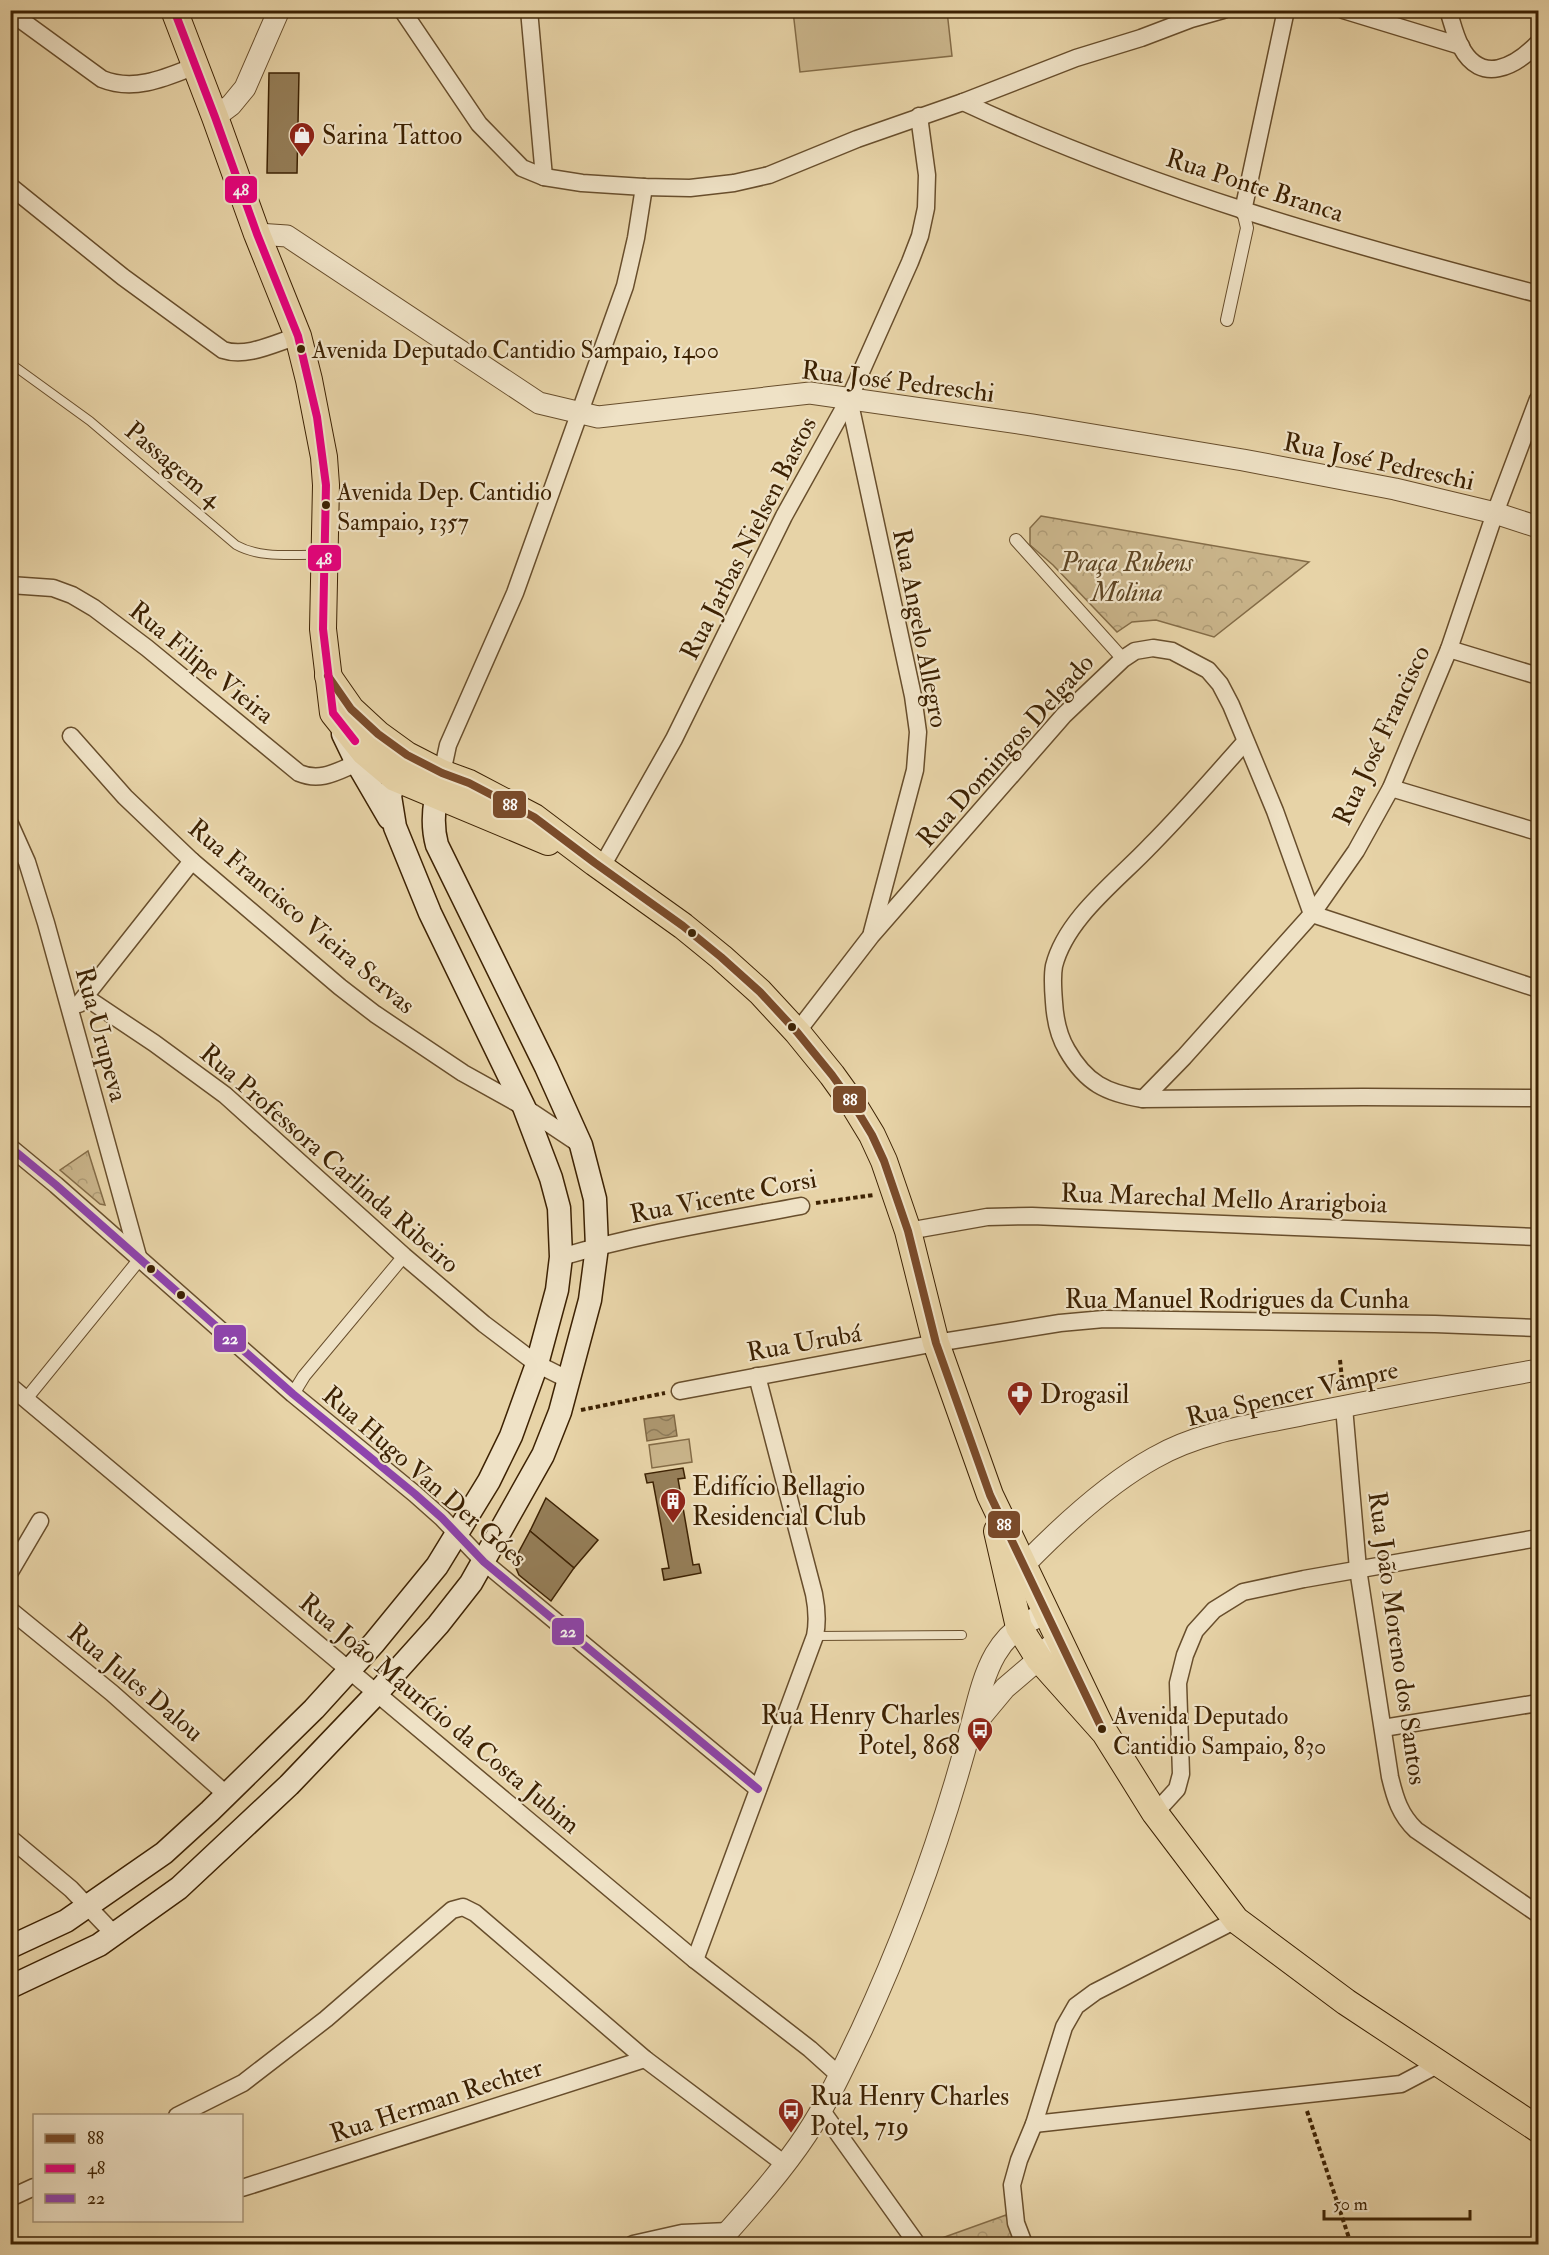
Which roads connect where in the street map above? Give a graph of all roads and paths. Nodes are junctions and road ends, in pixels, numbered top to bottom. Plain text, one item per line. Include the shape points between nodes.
1 (174, 10) edge
2 (279, 10) edge
3 (402, 10) edge
4 (529, 10) edge
5 (1223, 10) edge
6 (1286, 10) edge
7 (1343, 10) edge
8 (1448, 10) edge
9 (10, 12) edge
10 (1539, 43) edge
11 (1461, 46) junction
12 (195, 66) junction
13 (963, 102) junction
14 (919, 116) junction
15 (215, 117) junction
16 (544, 177) junction
17 (10, 186) edge
18 (644, 187) junction
19 (1243, 212) junction
20 (257, 234) junction
21 (1539, 294) edge
22 (1227, 320) dead end
23 (298, 336) junction
24 (10, 363) edge
25 (849, 399) junction
26 (1539, 399) edge
27 (579, 413) junction
28 (1495, 513) junction
29 (1539, 527) edge
30 (1016, 540) dead end
31 (325, 555) junction
32 (10, 585) edge
33 (1449, 649) junction
34 (1123, 659) junction
35 (328, 676) junction
36 (1539, 676) edge
37 (333, 713) junction
38 (71, 736) dead end
39 (1245, 742) junction
40 (407, 755) junction
41 (357, 763) junction
42 (395, 778) junction
43 (439, 784) junction
44 (1391, 788) junction
45 (10, 824) edge
46 (395, 827) junction
47 (1539, 832) edge
48 (192, 861) junction
49 (598, 866) junction
50 (1312, 914) junction
51 (871, 936) junction
52 (1539, 988) edge
53 (85, 997) junction
54 (70, 1015) junction
55 (797, 1032) junction
56 (1539, 1098) edge
57 (1143, 1100) junction
58 (524, 1107) junction
59 (581, 1145) junction
60 (10, 1147) edge
61 (895, 1192) junction
62 (801, 1206) joint
63 (908, 1231) junction
64 (1539, 1237) edge
65 (597, 1247) junction
66 (404, 1256) junction
67 (561, 1257) junction
68 (139, 1260) junction
69 (1539, 1328) edge
70 (936, 1343) junction
71 (1340, 1360) dead end
72 (537, 1364) junction
73 (1539, 1370) edge
74 (757, 1376) junction
75 (569, 1380) junction
76 (10, 1386) edge
77 (680, 1390) joint
78 (293, 1394) junction
79 (26, 1399) junction
80 (1344, 1407) junction
81 (560, 1412) junction
82 (990, 1495) junction
83 (40, 1521) dead end
84 (457, 1534) junction
85 (1539, 1538) edge
86 (484, 1562) junction
87 (1024, 1565) junction
88 (1358, 1569) junction
89 (10, 1572) edge
90 (10, 1610) edge
91 (1052, 1623) junction
92 (1019, 1627) junction
93 (962, 1635) dead end
94 (815, 1636) junction
95 (1039, 1659) junction
96 (349, 1670) junction
97 (377, 1693) junction
98 (1539, 1703) edge
99 (1383, 1728) junction
100 (1102, 1729) junction
101 (970, 1731) junction
102 (758, 1789) junction
103 (227, 1795) junction
104 (1155, 1813) junction
105 (10, 1838) edge
106 (88, 1907) junction
107 (1539, 1914) edge
108 (1236, 1920) junction
109 (114, 1934) junction
110 (10, 1947) edge
111 (695, 1960) junction
112 (10, 1987) edge
113 (645, 2059) junction
114 (1439, 2064) junction
115 (840, 2076) junction
116 (1302, 2093) junction
117 (822, 2111) junction
118 (179, 2114) edge
119 (1034, 2124) junction
120 (1539, 2129) edge
121 (786, 2165) junction
122 (33, 2187) edge
123 (243, 2188) edge
124 (10, 2198) edge
125 (723, 2238) edge
126 (633, 2244) edge
127 (917, 2244) edge
128 (1024, 2244) edge
129 (1351, 2244) edge

1 - 12 main road
2 - 15 street via 245,88
3 - 16 street via 479,124 522,168
4 - 16 street
5 - 13 street via 1076,58
6 - 19 street
7 - 11 street
8 - 11 street
9 - 12 street via 113,83 142,84
10 - 11 street via 1512,65 1496,70 1475,64
12 - 15 main road
13 - 14 street
13 - 19 street, Rua Ponte Branca via 1009,124
14 - 18 street via 769,175 690,188
14 - 25 street, Rua Jarbas Nielsen Bastos via 927,175 920,236
15 - 20 main road
16 - 18 street
17 - 23 street via 123,277 223,350 245,353
18 - 27 street via 624,286
19 - 21 street, Rua Ponte Branca
19 - 22 street via 1247,228
20 - 23 main road
20 - 27 street, Rua José Pedreschi via 287,236 539,403
23 - 31 main road via 324,457
24 - 31 lane, Passagem 4 via 90,421 236,545 257,553
25 - 27 street, Rua José Pedreschi via 810,393 597,417
25 - 28 street, Rua José Pedreschi via 1243,460
25 - 49 street, Rua Jarbas Nielsen Bastos via 784,516 674,739
25 - 51 street, Rua Angelo Allegro via 918,732 915,770
26 - 28 street, Rua José Francisco
27 - 43 street via 515,593 448,745
28 - 29 street, Rua José Pedreschi
28 - 33 street, Rua José Francisco
30 - 34 street
31 - 35 main road via 323,629
32 - 41 street, Rua Filipe Vieira via 53,588 94,608 299,773 323,777
33 - 36 street
33 - 44 street, Rua José Francisco
34 - 39 street, Rua Domingos Delgado via 1134,651 1153,648 1172,651 1208,670 1226,694
34 - 51 street, Rua Domingos Delgado via 1064,715
35 - 37 main road
35 - 40 main road via 366,724
37 - 41 main road
37 - 42 main road via 364,752
38 - 48 street, Rua Francisco Vieira Servas via 125,797
39 - 50 street, Rua Domingos Delgado
39 - 57 street via 1152,845 1085,911 1063,942 1054,966 1055,1018 1061,1040 1073,1060 1100,1088
40 - 42 main road
40 - 43 main road
41 - 46 main road
42 - 43 main road
42 - 46 main road via 390,802
43 - 49 main road via 469,783 534,817
43 - 59 main road via 434,832 437,845
44 - 47 street
44 - 50 street, Rua José Francisco via 1356,850
45 - 54 street, Rua Urupeva via 30,872
46 - 58 main road via 430,913
48 - 53 street
48 - 58 street, Rua Francisco Vieira Servas via 375,1014 463,1073
49 - 55 main road via 721,957
50 - 52 street
50 - 57 street, Rua José Francisco
51 - 55 street, Rua Domingos Delgado
53 - 54 street
53 - 66 street, Rua Professora Carlinda Ribeiro via 225,1095
54 - 68 street, Rua Urupeva
55 - 61 main road via 855,1107 872,1136
56 - 57 street
58 - 59 street, Rua Francisco Vieira Servas
58 - 67 main road via 559,1208
59 - 65 main road via 595,1199
60 - 68 street, Rua Hugo Van Der Góes
61 - 62 path, Rua Vicente Corsi
61 - 63 main road
62 - 65 street, Rua Vicente Corsi
63 - 64 street, Rua Marechal Mello Ararigboia via 987,1217 1032,1216
63 - 70 main road
65 - 67 street, Rua Vicente Corsi
65 - 75 main road via 590,1300
66 - 72 street, Rua Professora Carlinda Ribeiro
66 - 78 street
67 - 72 main road via 557,1290
68 - 78 street, Rua Hugo Van Der Góes
68 - 79 street
69 - 70 street, Rua Manuel Rodrigues da Cunha via 1104,1319
70 - 74 street, Rua Urubá
70 - 82 main road
71 - 80 path
72 - 75 street, Rua Professora Carlinda Ribeiro
72 - 84 main road via 511,1436
73 - 80 street, Rua Spencer Vampre
74 - 77 street, Rua Urubá
74 - 94 street via 817,1611
75 - 81 main road
76 - 79 street, Rua João Maurício da Costa Jubim
77 - 81 path
78 - 84 street, Rua Hugo Van Der Góes via 415,1494
79 - 96 street, Rua João Maurício da Costa Jubim
80 - 87 street, Rua Spencer Vampre via 1229,1430 1154,1457 1102,1495
80 - 88 street, Rua João Moreno dos Santos
81 - 86 main road via 543,1455
82 - 87 main road
82 - 92 main road
83 - 89 street
84 - 86 street, Rua Hugo Van Der Góes
84 - 96 main road via 437,1566
85 - 88 street
86 - 97 main road via 466,1590
86 - 102 street, Rua Hugo Van Der Góes
87 - 91 main road
88 - 99 street, Rua João Moreno dos Santos
88 - 104 street via 1243,1592 1214,1610 1195,1631 1178,1683 1181,1774 1177,1789
90 - 103 street, Rua Jules Dalou via 112,1693
91 - 92 street via 1035,1618
91 - 95 street via 1046,1651
91 - 100 main road
92 - 95 main road
92 - 101 street via 1003,1641 992,1660
93 - 94 lane
94 - 102 street
95 - 100 main road
95 - 101 street via 1005,1688
96 - 97 street, Rua João Maurício da Costa Jubim
96 - 103 main road
97 - 109 main road via 222,1850 179,1888
97 - 111 street, Rua João Maurício da Costa Jubim
98 - 99 street
99 - 107 street, Rua João Moreno dos Santos via 1393,1791 1407,1821
100 - 104 main road
101 - 115 street via 931,1861 886,1977
102 - 111 street
103 - 106 main road via 164,1853
104 - 108 main road
105 - 106 street
106 - 109 street
106 - 110 main road
108 - 114 main road via 1346,2002
108 - 119 street via 1095,1992 1076,2006 1064,2027
109 - 112 main road
111 - 115 street, Rua João Maurício da Costa Jubim
113 - 118 street via 475,1913 456,1907 326,2019 243,2083
113 - 121 street
113 - 123 street, Rua Herman Rechter
114 - 116 street via 1401,2084
114 - 120 main road
115 - 117 street
116 - 119 street
116 - 129 path
117 - 121 street
117 - 127 street
119 - 128 street via 1012,2185 1016,2223
121 - 125 street
122 - 124 street
125 - 126 street via 682,2233

